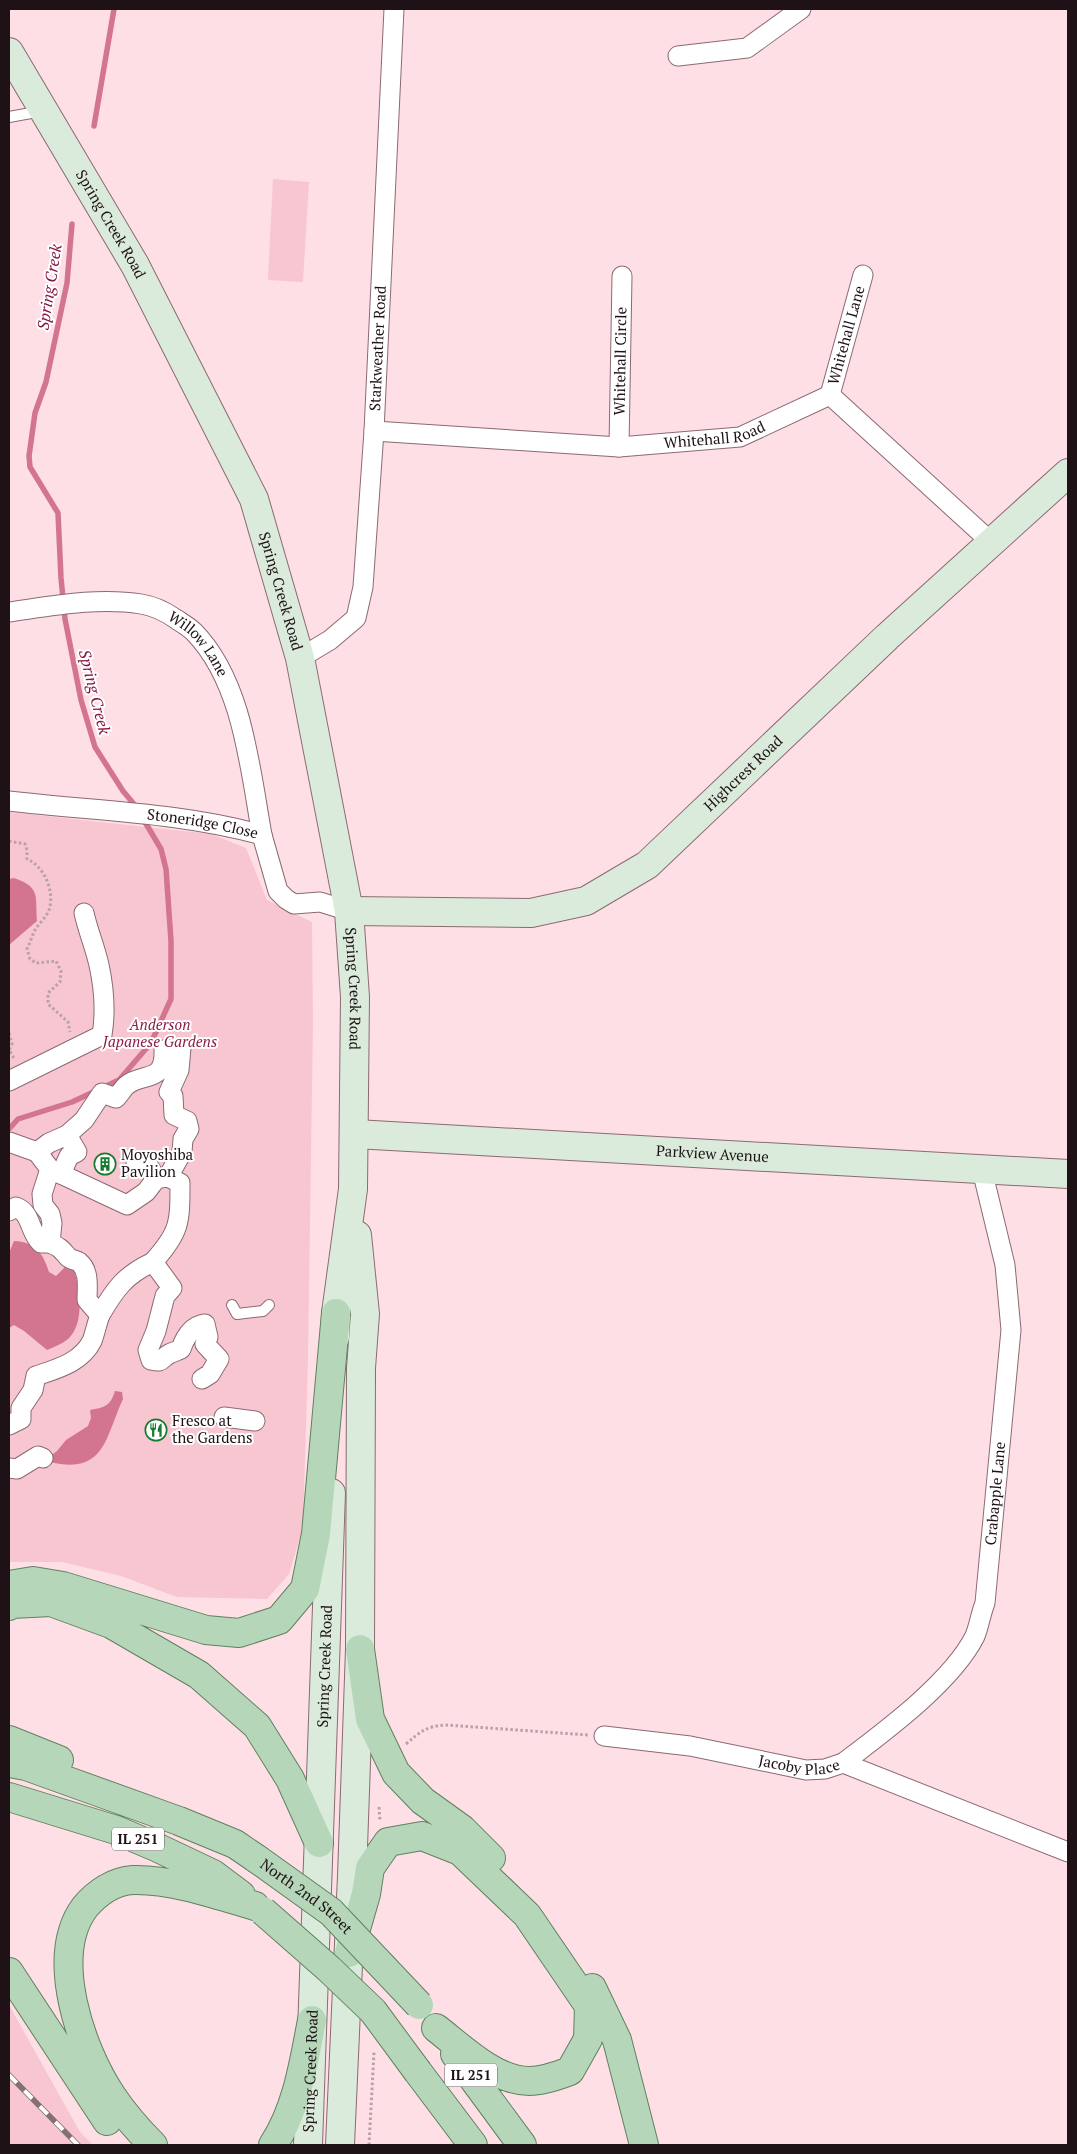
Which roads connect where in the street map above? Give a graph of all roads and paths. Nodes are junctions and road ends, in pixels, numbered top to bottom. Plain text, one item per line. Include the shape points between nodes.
1 (394, 9) edge
2 (801, 9) edge
3 (9, 52) edge
4 (678, 56) dead end
5 (43, 111) junction
6 (9, 117) edge
7 (863, 274) dead end
8 (622, 276) dead end
9 (830, 394) junction
10 (374, 431) junction
11 (619, 446) junction
12 (1068, 473) edge
13 (991, 542) junction
14 (9, 612) edge
15 (300, 658) junction
16 (9, 801) edge
17 (262, 835) junction
18 (9, 841) edge
19 (349, 911) junction
20 (84, 912) dead end
21 (9, 1033) edge
22 (74, 1050) junction
23 (16, 1078) edge
24 (67, 1134) junction
25 (355, 1134) junction
26 (23, 1147) edge
27 (136, 1163) dead end
28 (982, 1170) junction
29 (56, 1171) junction
30 (1068, 1174) edge
31 (162, 1178) junction
32 (353, 1189) junction
33 (9, 1211) edge
34 (50, 1244) junction
35 (153, 1262) junction
36 (232, 1305) dead end
37 (269, 1305) dead end
38 (336, 1313) junction
39 (100, 1315) junction
40 (202, 1379) dead end
41 (224, 1417) dead end
42 (255, 1421) dead end
43 (9, 1425) edge
44 (43, 1458) dead end
45 (9, 1468) edge
46 (9, 1585) edge
47 (9, 1606) edge
48 (360, 1649) junction
49 (604, 1736) joint
50 (9, 1740) edge
51 (389, 1758) junction
52 (843, 1763) junction
53 (9, 1764) edge
54 (9, 1797) edge
55 (378, 1803) dead end
56 (319, 1843) junction
57 (234, 1844) junction
58 (383, 1849) junction
59 (1068, 1852) edge
60 (259, 1909) junction
61 (349, 1953) junction
62 (9, 1972) edge
63 (312, 2020) junction
64 (436, 2028) junction
65 (374, 2046) dead end
66 (418, 2072) junction
67 (130, 2145) edge
68 (153, 2145) edge
69 (273, 2145) edge
70 (308, 2145) edge
71 (340, 2145) edge
72 (369, 2145) edge
73 (454, 2145) edge
74 (473, 2145) edge
75 (522, 2145) edge
76 (644, 2145) edge

1 - 10 street, Starkweather Road
2 - 4 street via 747,48
3 - 5 main road, Spring Creek Road
5 - 6 lane
5 - 15 main road, Spring Creek Road via 135,265 254,499
7 - 9 street, Whitehall Lane
8 - 11 street, Whitehall Circle
9 - 11 street, Whitehall Road via 740,437
9 - 13 street
10 - 11 street, Whitehall Road
10 - 15 street, Starkweather Road via 362,587 356,618 330,640
12 - 13 main road, Highcrest Road
13 - 19 main road, Highcrest Road via 647,865 586,901 531,913
14 - 17 street, Willow Lane via 92,602 144,604 166,613 194,631 216,661 230,688
15 - 19 main road, Spring Creek Road
16 - 17 street, Stoneridge Close via 226,824
17 - 19 street, Stoneridge Close via 278,891 286,899 294,904 320,902
18 - 22 path via 25,844 27,859 40,869 46,879 51,899 48,912 27,949 30,959 36,963 56,962 61,971 60,982 48,993 48,1004 68,1022
19 - 25 main road, Spring Creek Road via 355,997
20 - 22 street via 99,964 105,1003 104,1023 102,1034
21 - 23 path via 12,1044 9,1050
22 - 23 street
24 - 26 street via 49,1143
24 - 29 street via 77,1152
24 - 31 street via 84,1120 102,1093 116,1098 128,1084 160,1069 164,1050 181,1048 179,1070 169,1092 173,1096 174,1114 187,1121 189,1129 183,1138 182,1152
25 - 28 main road, Parkview Avenue
25 - 32 main road, Spring Creek Road
26 - 29 street
27 - 31 street via 148,1165
28 - 30 main road, Parkview Avenue
28 - 52 street, Crabapple Lane via 1005,1265 1011,1330 985,1603 975,1635 954,1668 910,1710
29 - 31 street via 126,1204
29 - 34 street via 42,1194 43,1206 52,1223
31 - 35 street via 180,1183 180,1218 169,1244
32 - 38 main road, Spring Creek Road
32 - 48 main road, Spring Creek Road via 365,1314 361,1368
33 - 34 street via 16,1207 23,1209 34,1237 41,1243
34 - 39 street via 62,1248 85,1270 87,1300
35 - 39 street via 126,1277
35 - 40 street via 172,1288 165,1296 148,1350 151,1360 158,1362 177,1352 198,1325 204,1324 208,1337 205,1344 219,1359 210,1374
36 - 37 lane via 237,1314 263,1311
38 - 46 main road via 316,1534 305,1589 279,1620 239,1633 206,1630 63,1586 33,1581
38 - 56 main road, Spring Creek Road
39 - 43 street via 91,1342 81,1355 63,1368 36,1376 33,1390 21,1408 21,1419
41 - 42 street
44 - 45 street via 38,1456 17,1470
47 - 56 main road via 51,1602 111,1624 199,1675 257,1726 290,1779
48 - 51 main road via 370,1719
48 - 61 main road, Spring Creek Road
49 - 51 path via 431,1726
49 - 52 street, Jacoby Place via 708,1749 806,1770 825,1769
50 - 57 main road via 195,1812
51 - 76 main road via 396,1773 424,1801 462,1829 538,1905 586,1974 617,2040
52 - 59 street, Jacoby Place
53 - 57 main road, North 2nd Street / IL 251 via 26,1766
54 - 60 main road, IL 251 via 116,1830 156,1847 213,1874
55 - 58 path
56 - 63 main road, Spring Creek Road
57 - 64 main road, North 2nd Street / IL 251, bridge via 331,1912 419,2005
58 - 61 main road via 370,1868
58 - 64 main road via 388,1842 422,1836 460,1850 527,1915 589,2006 588,2039 570,2072 548,2078 527,2081 494,2072
60 - 66 main road, IL 251, bridge via 330,1969 373,2011
60 - 68 main road via 200,1890 132,1880 112,1885 92,1898 77,1919 71,1941 69,1972 82,2038 112,2096
61 - 71 main road, Spring Creek Road
62 - 67 main road via 110,2124
63 - 69 main road via 304,2065 284,2128
63 - 70 main road, Spring Creek Road
64 - 75 main road, North 2nd Street / IL 251
65 - 72 path
66 - 73 main road
66 - 74 main road, IL 251

